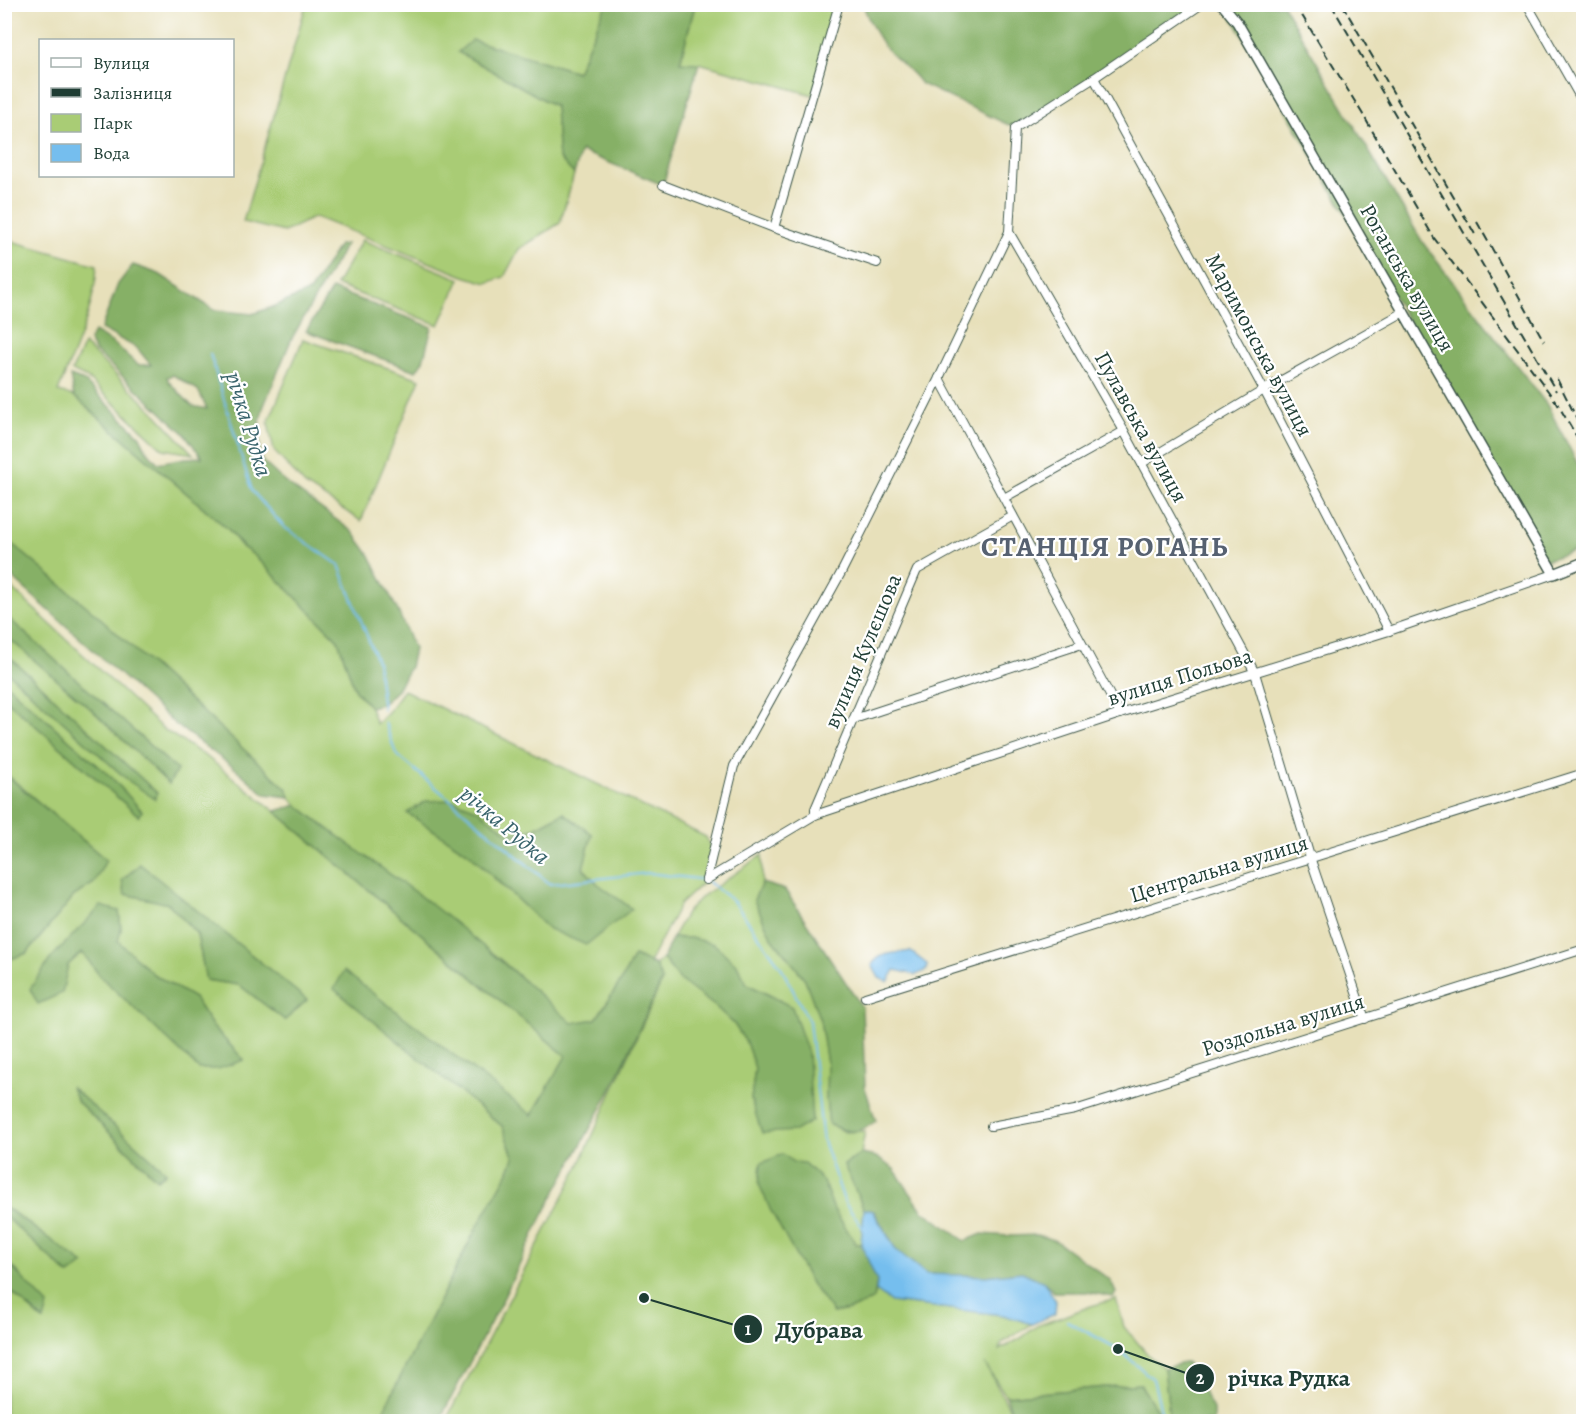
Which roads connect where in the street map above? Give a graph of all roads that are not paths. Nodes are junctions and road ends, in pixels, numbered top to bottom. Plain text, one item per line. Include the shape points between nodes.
1 (839, 4) edge
2 (1202, 4) edge
3 (1222, 4) edge
4 (1527, 4) edge
5 (1094, 78) junction
6 (1584, 104) edge
7 (663, 185) dead end
8 (774, 228) junction
9 (1009, 232) junction
10 (877, 263) dead end
11 (1404, 312) junction
12 (939, 378) junction
13 (1264, 390) junction
14 (1124, 431) junction
15 (1142, 464) junction
16 (1004, 498) junction
17 (1013, 516) junction
18 (1584, 562) edge
19 (1554, 574) junction
20 (1389, 631) junction
21 (1082, 644) junction
22 (1255, 673) junction
23 (1120, 714) junction
24 (854, 718) junction
25 (1584, 773) edge
26 (815, 815) junction
27 (1311, 860) junction
28 (1584, 949) edge
29 (865, 997) dead end
30 (1365, 1019) junction
31 (991, 1126) dead end

1 - 8 street
2 - 5 street
3 - 11 street, Роганська вулиця via 1238,22
4 - 6 street
5 - 9 street via 1015,128
5 - 13 street, Маримонська вулиця
7 - 8 street
8 - 10 street
9 - 12 street
9 - 14 street, Пулавська вулиця
11 - 13 street
11 - 19 street, Роганська вулиця
12 - 16 street
12 - 26 street, вулиця Польова via 842,571 734,766 706,880
13 - 15 street
13 - 20 street, Маримонська вулиця
14 - 15 street, Пулавська вулиця
14 - 16 street
15 - 22 street, Пулавська вулиця
16 - 17 street
17 - 21 street
17 - 24 street, вулиця Кулєшова via 917,570
18 - 19 street
19 - 20 street, вулиця Польова
20 - 22 street, вулиця Польова
21 - 23 street
21 - 24 street
22 - 23 street, вулиця Польова
22 - 27 street, Пулавська вулиця
23 - 26 street, вулиця Польова
24 - 26 street, вулиця Кулєшова
25 - 27 street, Центральна вулиця
27 - 29 street, Центральна вулиця
27 - 30 street, Пулавська вулиця
28 - 30 street, Роздольна вулиця
30 - 31 street, Роздольна вулиця via 1075,1110

